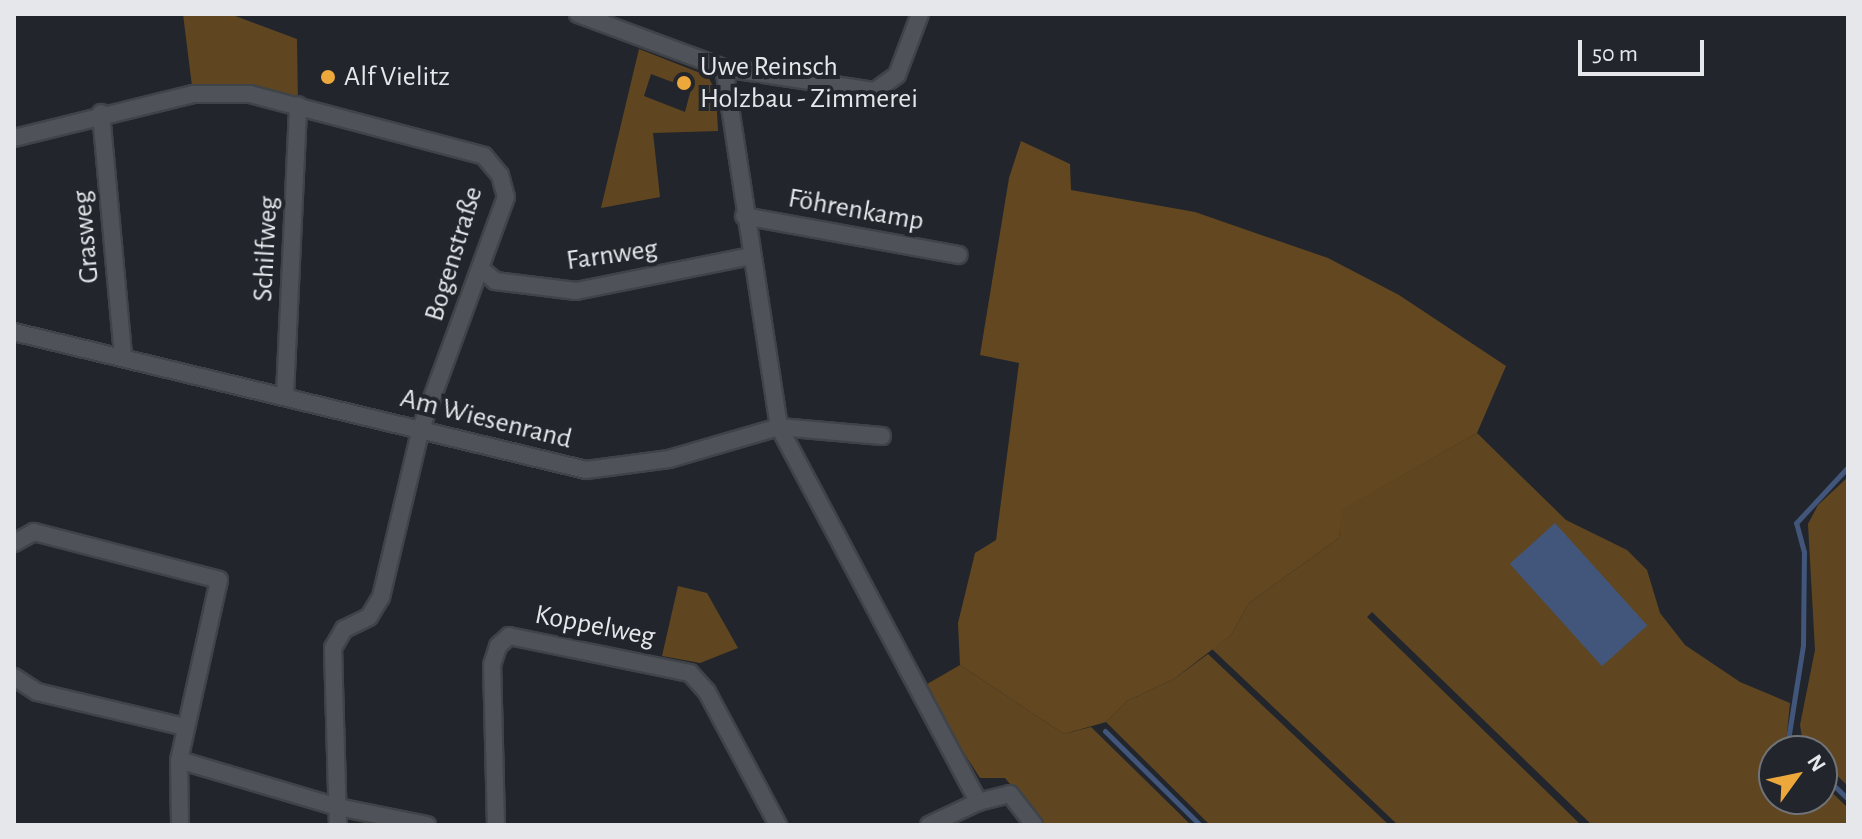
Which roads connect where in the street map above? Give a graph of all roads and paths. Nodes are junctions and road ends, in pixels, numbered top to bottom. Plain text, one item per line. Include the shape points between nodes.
1 (578, 14) edge
2 (920, 14) edge
3 (724, 68) junction
4 (298, 105) junction
5 (101, 113) junction
6 (14, 138) edge
7 (744, 216) junction
8 (958, 255) dead end
9 (751, 256) junction
10 (482, 270) junction
11 (14, 332) edge
12 (123, 356) junction
13 (285, 395) junction
14 (779, 427) junction
15 (421, 428) junction
16 (882, 436) dead end
17 (14, 543) edge
18 (14, 677) edge
19 (185, 727) junction
20 (179, 760) junction
21 (978, 802) junction
22 (338, 807) junction
23 (180, 825) edge
24 (338, 825) edge
25 (427, 825) edge
26 (496, 825) edge
27 (778, 825) edge
28 (929, 825) edge
29 (1034, 825) edge

1 - 3 street
2 - 3 street via 897,75 875,91
3 - 7 street
4 - 5 street, Bogenstraße via 250,94 193,94
4 - 10 street, Bogenstraße via 484,156 495,165 506,197
4 - 13 street, Schilfweg
5 - 6 street, Bogenstraße
5 - 12 street, Grasweg
7 - 8 street, Föhrenkamp
7 - 9 street
9 - 10 street, Farnweg via 576,291 495,281
9 - 14 street
10 - 15 street, Bogenstraße
11 - 12 street, Am Wiesenrand
12 - 13 street, Am Wiesenrand
13 - 15 street, Am Wiesenrand
14 - 15 street, Am Wiesenrand via 669,459 586,470 547,465
14 - 16 street
14 - 21 street
15 - 22 street, Bogenstraße via 381,597 369,617 344,629 333,648
17 - 19 street via 34,532 219,580
18 - 19 street via 37,692
19 - 20 street
20 - 22 street
20 - 23 street
21 - 28 street
21 - 29 street via 1010,794
22 - 24 street, Bogenstraße
22 - 25 street
26 - 27 street, Koppelweg via 492,665 498,646 509,636 690,673 707,692

